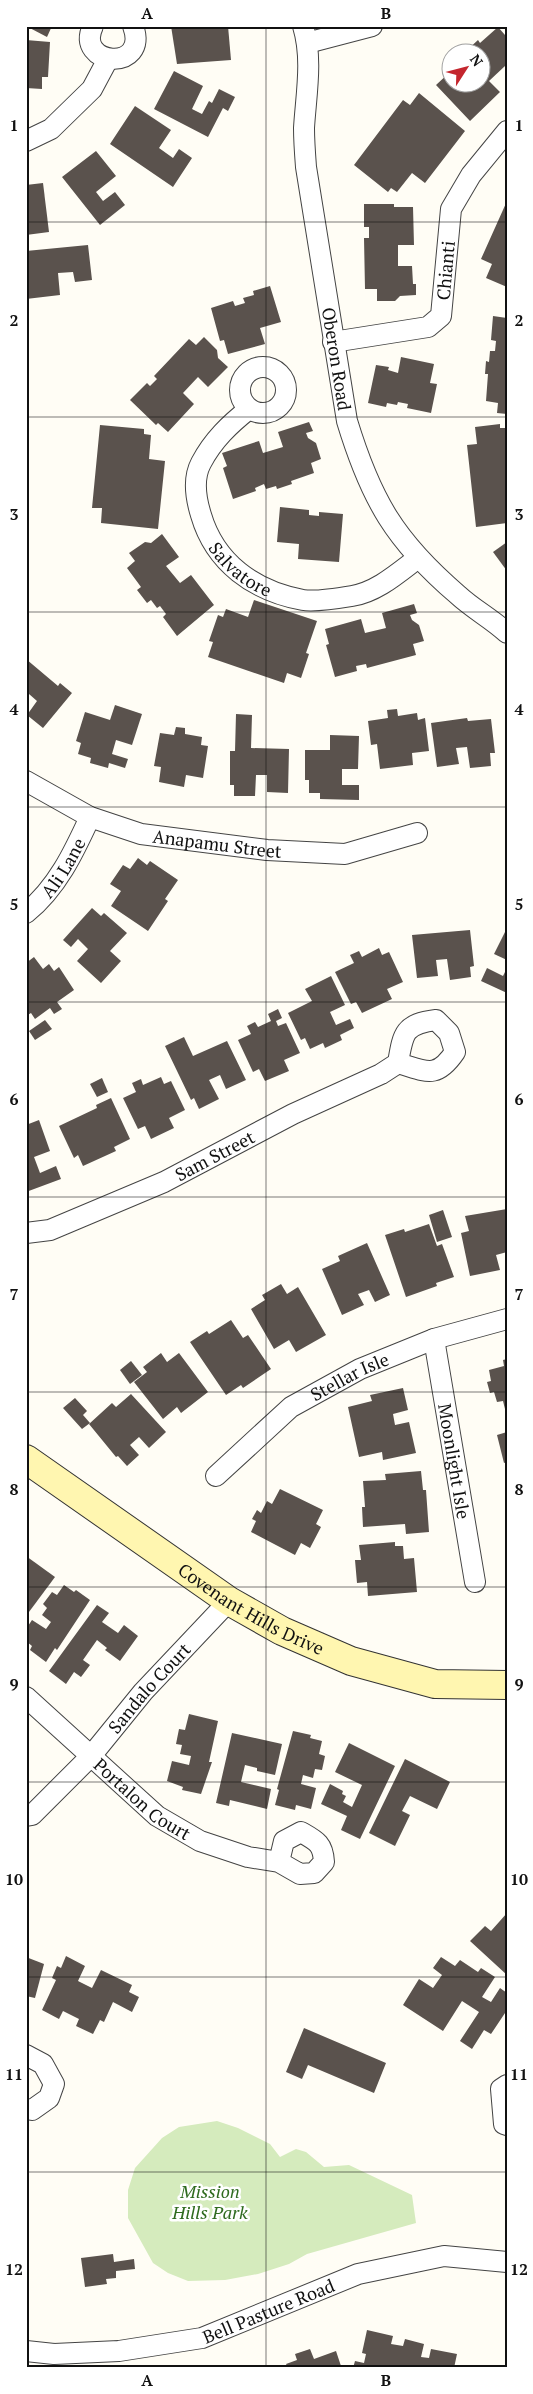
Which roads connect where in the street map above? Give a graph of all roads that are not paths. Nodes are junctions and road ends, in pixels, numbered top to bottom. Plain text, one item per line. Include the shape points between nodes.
1 (93, 26) edge
2 (133, 26) edge
3 (372, 26) edge
4 (305, 35) edge
5 (108, 60) junction
6 (507, 131) edge
7 (26, 141) edge
8 (333, 342) junction
9 (249, 409) dead end
10 (418, 558) junction
11 (507, 633) edge
12 (26, 781) edge
13 (90, 817) junction
14 (417, 833) dead end
15 (26, 914) edge
16 (398, 1063) dead end
17 (26, 1233) edge
18 (507, 1319) edge
19 (434, 1339) junction
20 (26, 1459) edge
21 (216, 1476) dead end
22 (475, 1582) dead end
23 (229, 1601) junction
24 (507, 1685) edge
25 (26, 1697) edge
26 (91, 1756) junction
27 (26, 1816) edge
28 (279, 1862) dead end
29 (26, 2055) edge
30 (507, 2084) edge
31 (26, 2109) edge
32 (507, 2125) edge
33 (507, 2262) edge
34 (26, 2351) edge
35 (120, 2359) edge

1 - 5 street via 90,40 93,49
2 - 5 street via 136,43 132,51 125,57
3 - 4 street
4 - 8 street, Oberon Road via 306,167
5 - 7 street via 92,89 51,129
6 - 8 street, Chianti via 471,175 451,209 441,316 428,327
8 - 10 street, Oberon Road via 347,421 358,457 393,528
9 - 10 street, Salvatore via 226,427 200,464 195,496 206,533 232,569 268,590 305,600 354,596 388,582
10 - 11 street, Oberon Road via 459,597
12 - 13 street, Anapamu Street
13 - 14 street, Anapamu Street via 141,834 267,850 345,854
13 - 15 street, Ali Lane via 74,852 48,892
16 - 17 street, Sam Street via 292,1114 164,1182 50,1230
18 - 19 street, Stellar Isle
19 - 21 street, Stellar Isle via 360,1369 291,1406
19 - 22 street, Moonlight Isle
20 - 23 street, Covenant Hills Drive
23 - 24 street, Covenant Hills Drive via 282,1630 351,1661 435,1684
23 - 26 street, Sandalo Court via 143,1692
25 - 26 street, Portalon Court
26 - 27 street, Sandalo Court via 32,1815
26 - 28 street, Portalon Court via 157,1816 200,1841 248,1857
29 - 31 street via 43,2064 54,2084 49,2098 32,2110
30 - 32 street via 501,2089 504,2124
33 - 35 street, Bell Pasture Road via 444,2256 358,2274 202,2338
34 - 35 street, Bell Pasture Road

